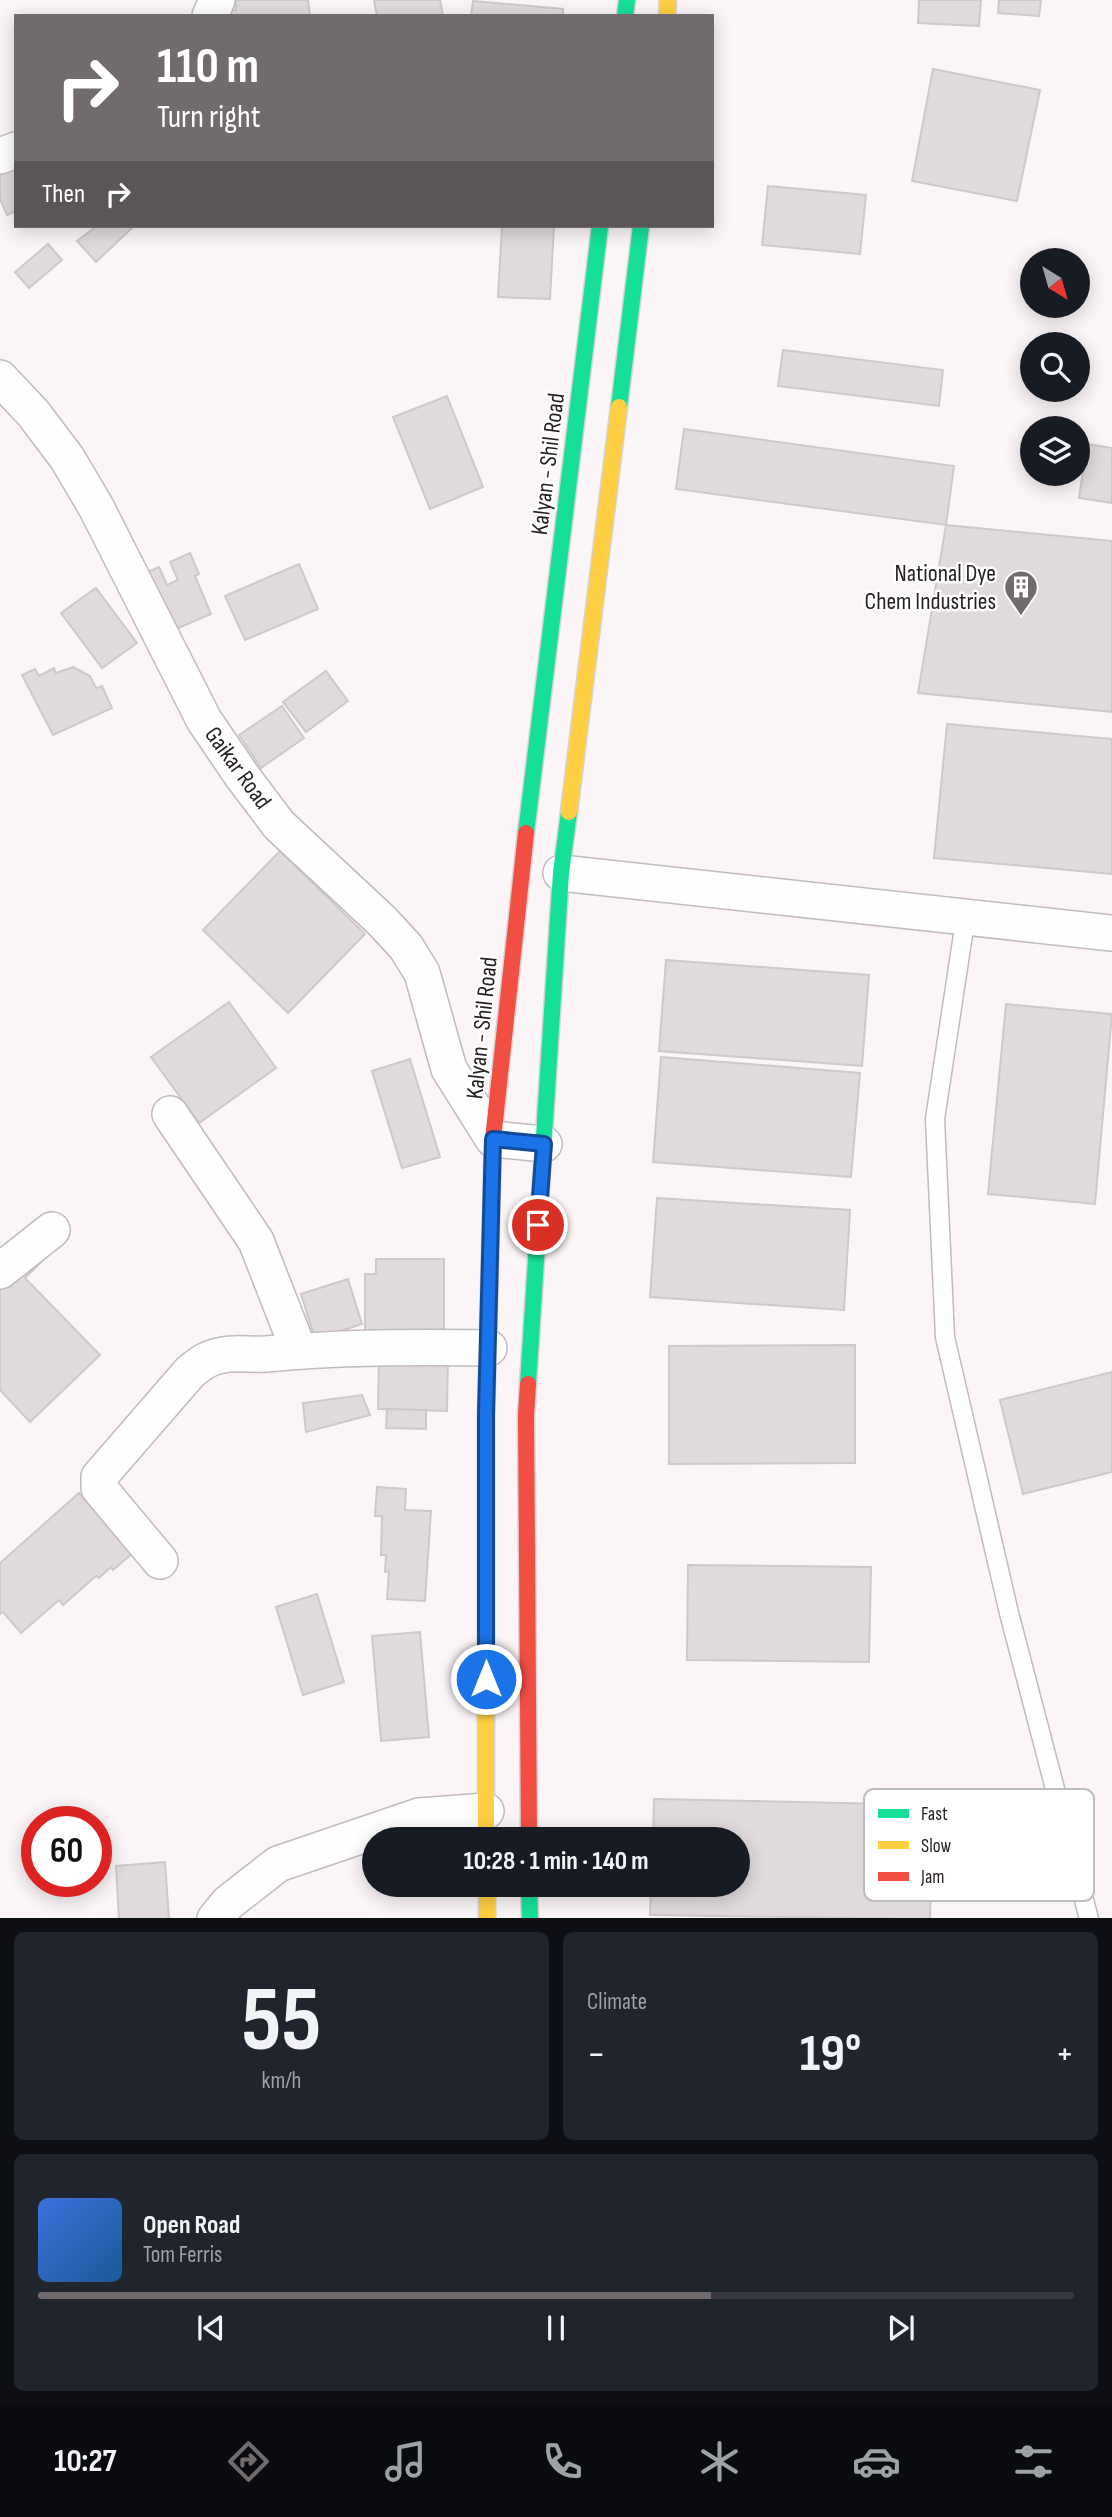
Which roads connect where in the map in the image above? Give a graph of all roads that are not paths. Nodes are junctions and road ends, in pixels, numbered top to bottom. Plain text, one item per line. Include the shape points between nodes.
1 (600, 228) edge
2 (641, 228) edge
3 (0, 378) edge
4 (561, 873) junction
5 (966, 915) junction
6 (1112, 933) edge
7 (170, 1114) dead end
8 (493, 1139) junction
9 (544, 1144) junction
10 (52, 1230) dead end
11 (0, 1271) edge
12 (489, 1348) junction
13 (299, 1351) junction
14 (160, 1561) dead end
15 (1055, 1789) edge
16 (486, 1825) edge
17 (529, 1827) edge
18 (487, 1897) edge
19 (529, 1897) edge
20 (1084, 1901) edge
21 (216, 1918) edge
22 (487, 1918) edge
23 (530, 1918) edge
24 (1089, 1918) edge

1 - 8 main road, Kalyan - Shil Road
2 - 4 main road
3 - 8 street, Gaikar Road via 67,458 204,720 242,776 279,825 406,947 422,973 449,1069
4 - 5 street
4 - 9 main road
5 - 6 street
5 - 15 lane via 935,1119 945,1337
7 - 13 street via 256,1241
8 - 9 street
8 - 12 main road, Kalyan - Shil Road
9 - 17 main road via 526,1415
10 - 11 street
12 - 13 street
12 - 16 main road, Kalyan - Shil Road
13 - 14 street via 206,1359 99,1477 99,1488
16 - 21 street via 419,1816 278,1864
18 - 22 main road
19 - 23 main road
20 - 24 lane

